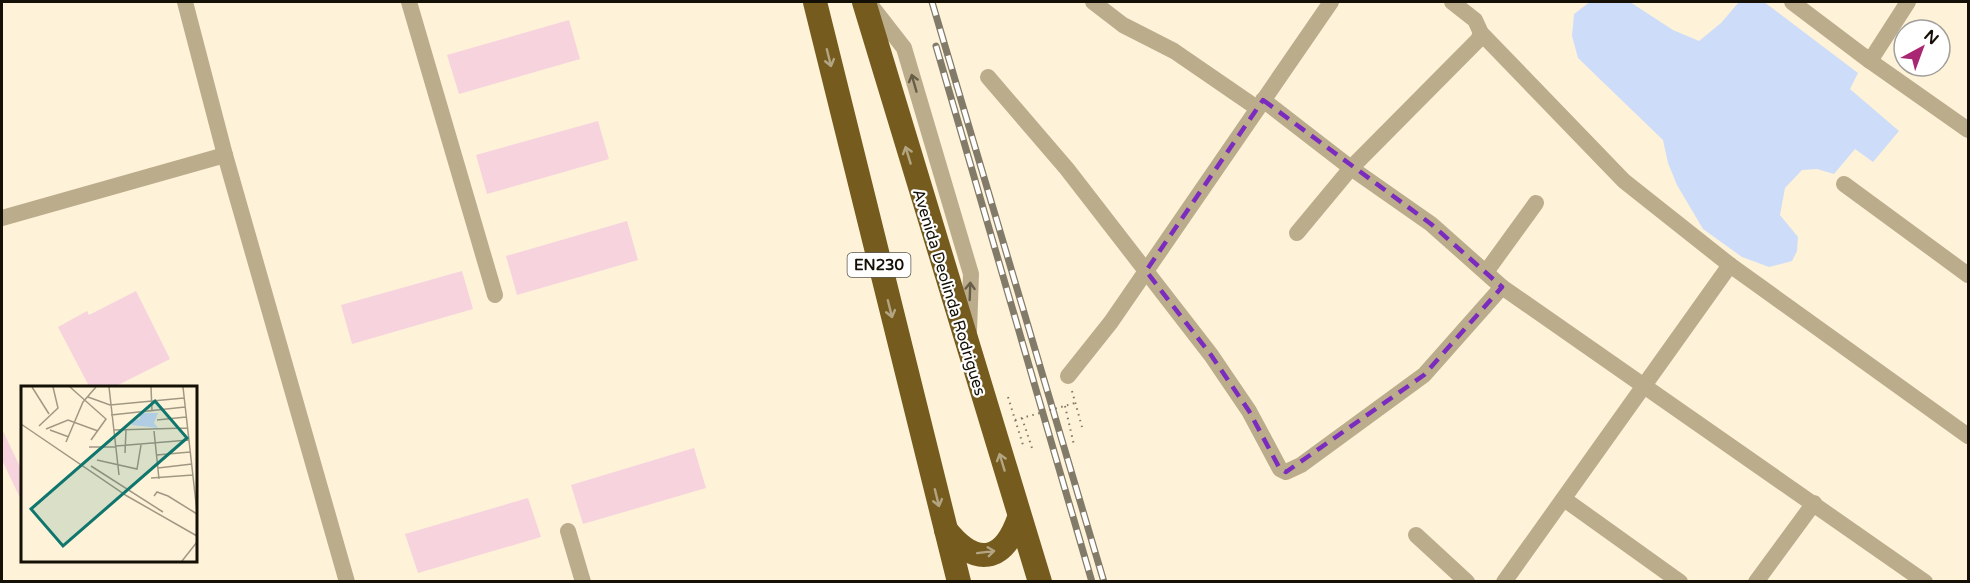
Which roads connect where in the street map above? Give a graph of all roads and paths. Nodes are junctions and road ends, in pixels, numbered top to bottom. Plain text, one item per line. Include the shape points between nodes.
1 (185, 2) edge
2 (409, 2) edge
3 (815, 2) edge
4 (865, 2) edge
5 (1093, 2) edge
6 (1331, 2) edge
7 (1452, 2) edge
8 (1792, 2) edge
9 (1908, 2) edge
10 (1481, 33) junction
11 (1870, 61) junction
12 (988, 77) dead end
13 (1260, 104) junction
14 (1968, 130) edge
15 (225, 155) junction
16 (1351, 168) junction
17 (1844, 184) dead end
18 (1536, 203) dead end
19 (2, 218) edge
20 (1297, 233) dead end
21 (1730, 265) junction
22 (1146, 271) junction
23 (1486, 272) junction
24 (1968, 274) edge
25 (1502, 287) junction
26 (495, 295) dead end
27 (1068, 376) joint
28 (1645, 386) junction
29 (1008, 397) dead end
30 (1075, 403) junction
31 (1065, 406) junction
32 (1022, 418) junction
33 (1015, 420) junction
34 (1082, 427) dead end
35 (1968, 436) edge
36 (1023, 445) dead end
37 (1074, 445) dead end
38 (1033, 451) dead end
39 (1564, 499) junction
40 (1814, 502) junction
41 (1019, 518) junction
42 (944, 528) junction
43 (568, 531) dead end
44 (1416, 535) dead end
45 (346, 582) edge
46 (582, 582) edge
47 (959, 582) edge
48 (1040, 582) edge
49 (1467, 582) edge
50 (1504, 582) edge
51 (1680, 582) edge
52 (1756, 582) edge
53 (1925, 582) edge

1 - 15 street
2 - 26 street
3 -> 42 highway, EN230
41 -> 4 highway, Avenida Deolinda Rodrigues
5 - 13 street via 1123,25
6 - 13 street
7 - 10 street via 1475,20
8 - 11 street
9 - 11 street
10 - 16 street
10 - 21 street via 1624,181
11 - 14 street
12 - 22 street via 1067,169
13 - 16 street
13 - 22 street
15 - 19 street
15 - 45 street
16 - 20 street
16 - 23 street via 1431,224
17 - 24 street
18 - 23 street
21 - 28 street
21 - 35 street
22 - 25 street via 1211,355 1249,411 1280,470 1286,472 1310,459 1424,375
22 - 27 street
23 - 25 street
25 - 28 street
27 - 30 path
28 - 39 street
28 - 40 street
29 - 33 path
30 - 31 path, bridge
30 - 34 path
31 - 32 path, bridge
31 - 37 path
32 - 33 path, bridge
32 - 38 path
33 - 36 path
39 - 50 street
39 - 51 street
40 - 52 street
40 - 53 street
42 -> 41 highway via 964,551 987,554 1008,543
41 - 48 highway, Avenida Deolinda Rodrigues
42 - 47 highway, EN230
43 - 46 street
44 - 49 street

